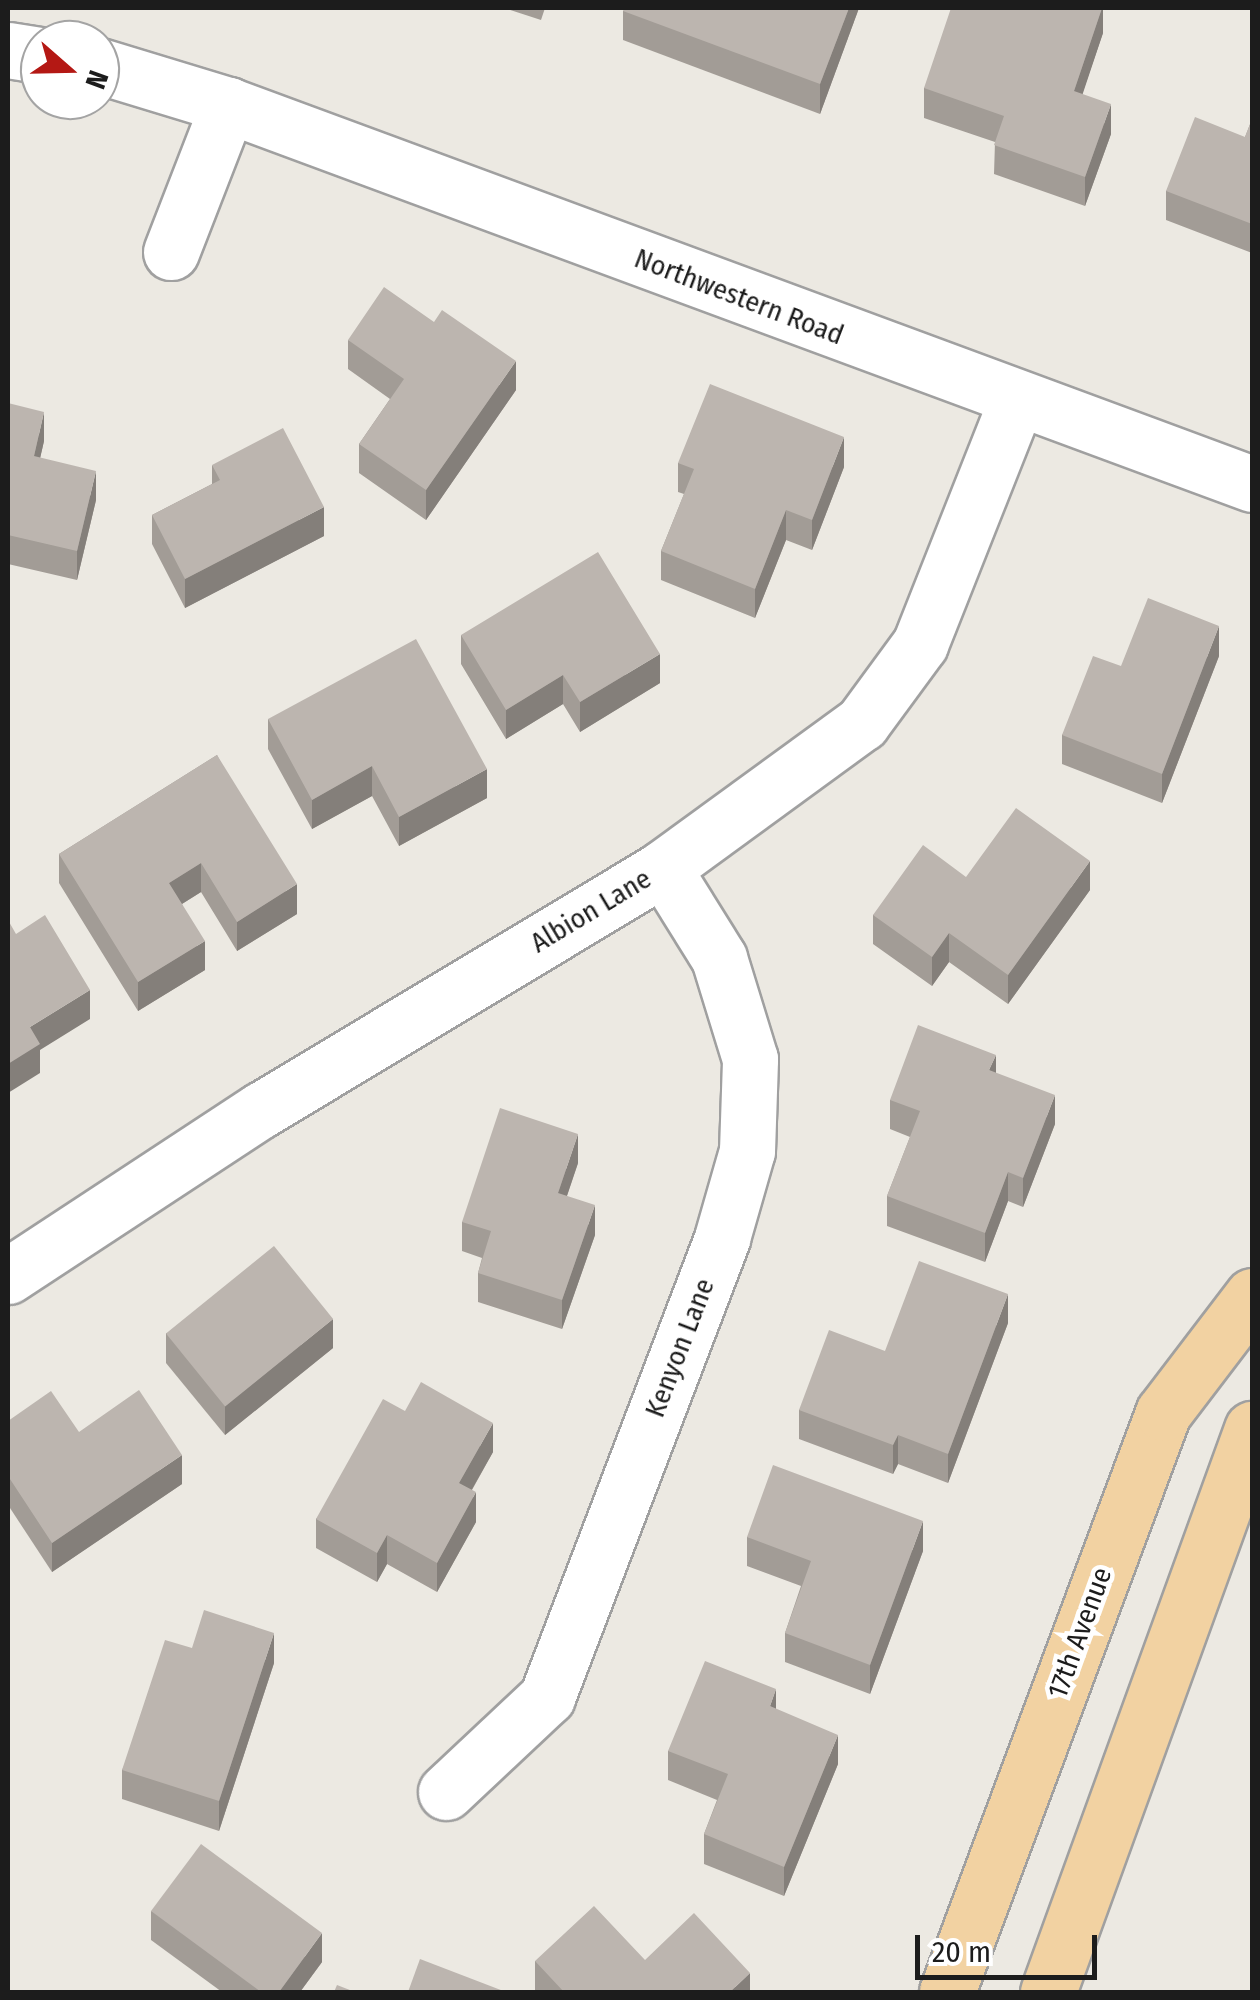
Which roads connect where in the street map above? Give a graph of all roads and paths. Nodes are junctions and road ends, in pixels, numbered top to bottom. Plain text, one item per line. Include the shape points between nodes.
1 (120, 72) edge
2 (228, 105) junction
3 (171, 252) dead end
4 (1016, 401) junction
5 (1252, 484) edge
6 (663, 868) junction
7 (8, 1276) edge
8 (1252, 1296) edge
9 (1252, 1430) edge
10 (446, 1792) dead end
11 (947, 1992) edge
12 (1048, 1992) edge

1 - 2 street, Northwestern Road
2 - 3 street
2 - 4 street, Northwestern Road
4 - 5 street, Northwestern Road
4 - 6 street, Albion Lane via 920,644 862,723
6 - 7 street, Albion Lane via 261,1110
6 - 10 street, Kenyon Lane via 719,958 750,1060 747,1151 722,1238 547,1697
8 - 11 main road, 17th Avenue via 1162,1412
9 - 12 main road

